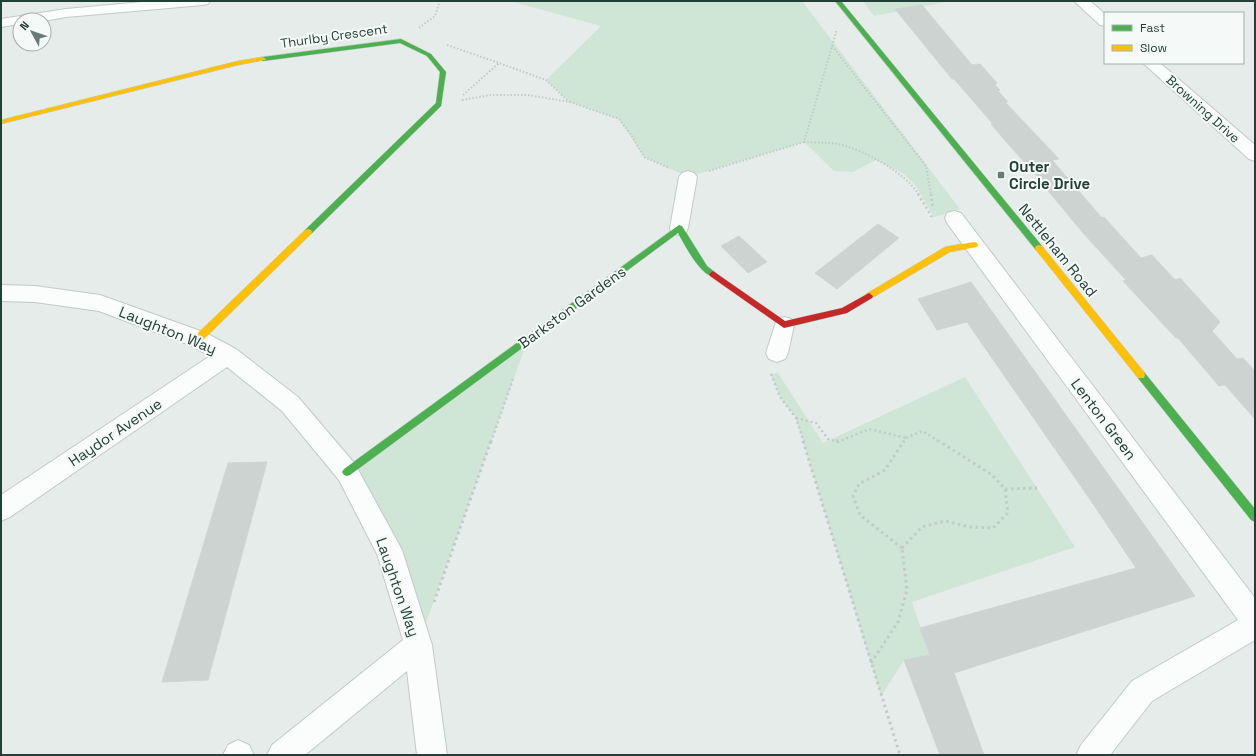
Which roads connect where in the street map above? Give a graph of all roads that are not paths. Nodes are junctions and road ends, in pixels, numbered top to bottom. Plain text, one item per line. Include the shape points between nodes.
1 (203, 1) edge
2 (838, 1) edge
3 (1081, 1) edge
4 (52, 15) edge
5 (12, 21) edge
6 (1104, 21) edge
7 (1, 23) edge
8 (1152, 64) edge
9 (1, 122) edge
10 (1255, 155) edge
11 (688, 177) road end
12 (954, 218) dead end
13 (679, 228) junction
14 (974, 245) junction
15 (1, 293) edge
16 (784, 325) junction
17 (198, 339) junction
18 (777, 353) road end
19 (228, 355) junction
20 (347, 472) junction
21 (1, 509) edge
22 (1255, 517) edge
23 (1255, 620) edge
24 (1255, 625) edge
25 (418, 645) junction
26 (282, 755) edge
27 (432, 755) edge
28 (1091, 755) edge

1 - 4 street
2 - 22 street, Nettleham Road
3 - 6 street
5 - 7 street
8 - 10 street, Browning Drive
9 - 17 street, Thurlby Crescent via 238,63 392,40 401,41 429,55 443,72 439,104
11 - 13 street
12 - 14 street, Lenton Green
13 - 16 street via 704,268
13 - 20 street, Barkston Gardens
14 - 16 street via 948,249 844,311
14 - 23 street, Lenton Green
15 - 17 street, Laughton Way via 35,294 100,303
16 - 18 street
17 - 19 street, Laughton Way
19 - 20 street, Laughton Way via 290,404
19 - 21 street, Haydor Avenue
20 - 25 street, Laughton Way via 388,550
24 - 28 street via 1142,691
25 - 26 street
25 - 27 street, Laughton Way

